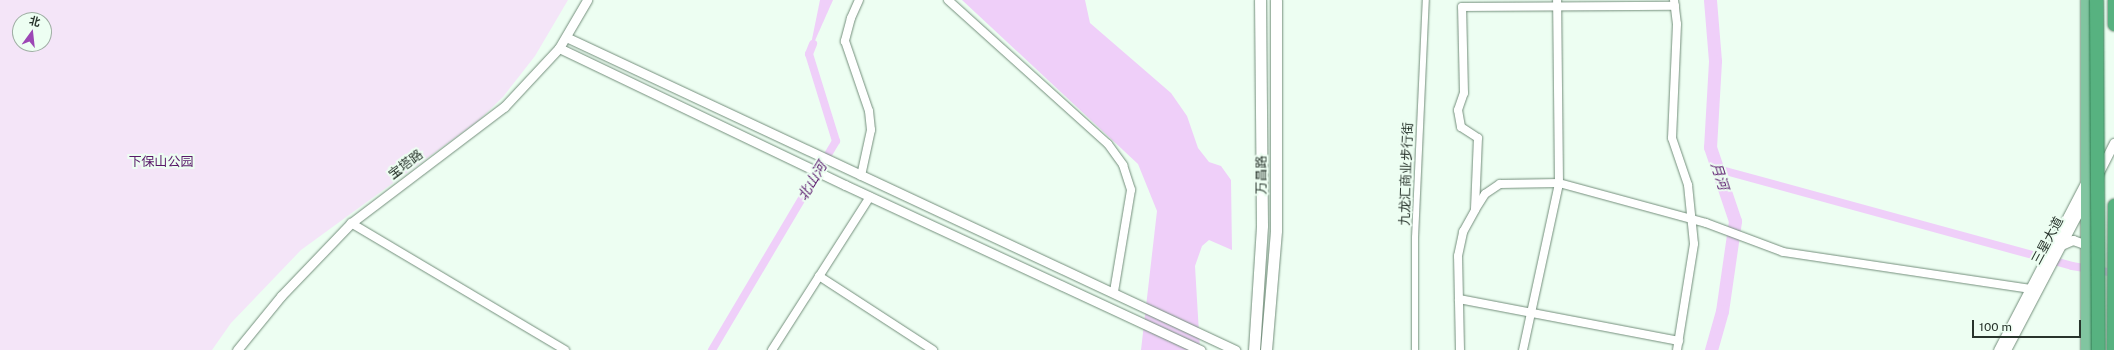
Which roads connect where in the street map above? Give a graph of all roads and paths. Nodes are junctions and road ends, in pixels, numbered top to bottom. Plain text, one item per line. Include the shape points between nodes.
1 (587, 0) edge
2 (859, 0) edge
3 (948, 0) edge
4 (1260, 0) edge
5 (1276, 0) edge
6 (1426, 0) edge
7 (2087, 0) edge
8 (2096, 0) edge
9 (2114, 0) edge
10 (1557, 3) edge
11 (1674, 3) edge
12 (2114, 24) edge
13 (566, 38) junction
14 (559, 48) junction
15 (2114, 144) edge
16 (861, 176) junction
17 (2087, 178) junction
18 (1559, 183) junction
19 (2087, 195) junction
20 (870, 196) junction
21 (2114, 206) edge
22 (1476, 210) junction
23 (1692, 219) junction
24 (350, 223) junction
25 (2061, 245) junction
26 (2087, 245) junction
27 (2051, 256) junction
28 (2043, 271) junction
29 (819, 276) junction
30 (2030, 289) junction
31 (1114, 292) junction
32 (1459, 299) junction
33 (1531, 313) junction
34 (1679, 341) junction
35 (237, 350) edge
36 (565, 350) edge
37 (772, 350) edge
38 (931, 350) edge
39 (1201, 350) edge
40 (1235, 350) edge
41 (1254, 350) edge
42 (1266, 350) edge
43 (1415, 350) edge
44 (1460, 350) edge
45 (1523, 350) edge
46 (1677, 350) edge
47 (1998, 350) edge
48 (2006, 350) edge
49 (2087, 350) edge
50 (2098, 350) edge
51 (2113, 350) edge

1 - 13 street, 宝塔路
2 - 16 street via 845,41 869,111 871,130
3 - 31 street via 1108,144 1123,165 1131,190
4 - 41 main road, 万昌路 via 1262,225
5 - 42 main road, 万昌路 via 1276,230
6 - 43 street, 九龙汇商业步行街 via 1415,238
7 - 17 main road
8 - 50 highway, bridge
9 - 12 highway
10 - 11 street
10 - 18 street
10 - 22 street via 1462,6 1464,93 1458,110 1461,127 1478,138
11 - 23 street via 1677,24 1672,138 1688,185
13 - 14 street, 宝塔路
13 - 16 street
14 - 20 street
14 - 24 street, 宝塔路 via 504,107
15 - 19 street, 三星大道
16 - 31 street
17 - 19 main road
17 - 27 street, 三星大道
18 - 22 street via 1500,184 1485,194
18 - 23 street
18 - 33 street
19 - 25 street, 三星大道
19 - 26 main road
20 - 29 street
20 - 39 street
21 - 51 highway
22 - 32 street via 1464,232 1458,256
23 - 30 street via 1784,252
23 - 34 street via 1694,244
24 - 35 street, 宝塔路 via 280,296
24 - 36 street
25 - 26 street via 2076,240
25 - 27 street, 三星大道
26 - 49 main road
27 - 28 street, 三星大道
28 - 30 street, 三星大道
28 - 48 street, 三星大道
29 - 37 street
29 - 38 street
30 - 47 street, 三星大道
31 - 40 street
32 - 33 street
32 - 44 street
33 - 34 street
33 - 45 street
34 - 46 street

